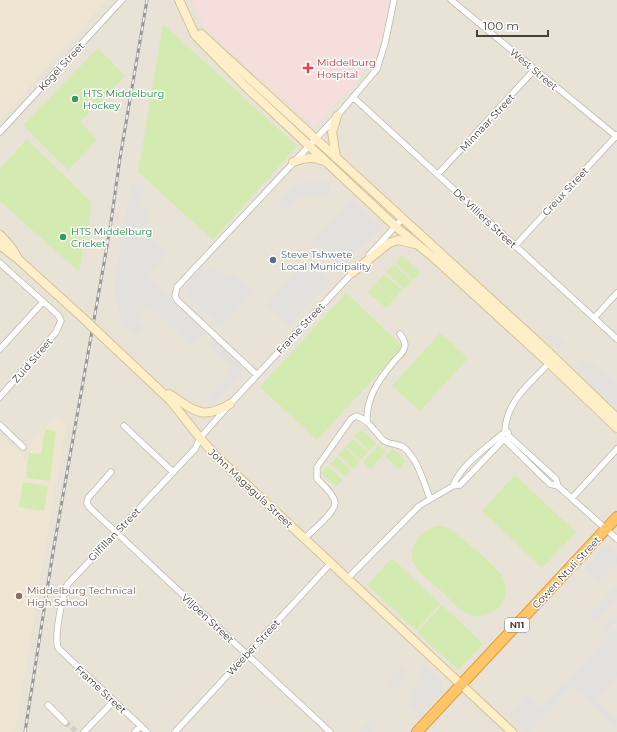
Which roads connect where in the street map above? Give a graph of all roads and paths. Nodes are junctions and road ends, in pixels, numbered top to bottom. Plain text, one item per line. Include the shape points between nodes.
1 (122, 0) edge
2 (179, 0) edge
3 (394, 0) edge
4 (451, 0) edge
5 (192, 28) junction
6 (535, 69) junction
7 (353, 97) junction
8 (336, 116) junction
9 (0, 132) edge
10 (617, 136) edge
11 (314, 139) junction
12 (309, 145) junction
13 (336, 159) junction
14 (293, 162) junction
15 (328, 163) junction
16 (438, 174) junction
17 (402, 219) junction
18 (396, 227) junction
19 (0, 235) edge
20 (0, 245) edge
21 (419, 246) junction
22 (515, 246) junction
23 (436, 254) junction
24 (19, 260) junction
25 (0, 264) edge
26 (352, 273) junction
27 (617, 293) edge
28 (43, 302) junction
29 (594, 318) junction
30 (400, 334) dead end
31 (617, 339) edge
32 (0, 349) edge
33 (552, 361) junction
34 (257, 375) junction
35 (157, 386) junction
36 (0, 397) edge
37 (230, 404) junction
38 (617, 418) edge
39 (367, 421) junction
40 (0, 425) edge
41 (124, 426) dead end
42 (617, 428) edge
43 (505, 437) junction
44 (200, 438) junction
45 (23, 447) dead end
46 (617, 449) edge
47 (532, 456) junction
48 (527, 461) junction
49 (111, 472) dead end
50 (173, 472) junction
51 (558, 486) junction
52 (430, 498) junction
53 (572, 498) junction
54 (617, 517) edge
55 (613, 531) edge
56 (116, 533) junction
57 (305, 538) junction
58 (331, 563) junction
59 (348, 578) junction
60 (57, 644) joint
61 (247, 654) junction
62 (463, 687) junction
63 (114, 701) junction
64 (48, 705) dead end
65 (65, 722) tunnel mouth
66 (141, 726) junction
67 (84, 732) edge
68 (135, 732) edge
69 (147, 732) edge
70 (175, 732) edge
71 (330, 732) edge
72 (417, 732) edge
73 (426, 732) edge
74 (512, 732) edge

1 - 9 street, Kogel Street
2 - 5 main road
3 - 7 street via 379,65
4 - 6 street, West Street
5 - 11 main road
5 - 12 main road via 204,45
6 - 10 street, West Street
6 - 16 street, Minnaar Street
7 - 8 street
7 - 16 street, De Villiers Street
8 - 11 street
8 - 13 main road via 332,132
10 - 22 street, Creux Street
11 - 12 street
11 - 13 main road
12 - 14 street
12 - 15 main road
13 - 17 main road
14 - 15 main road via 316,158
14 - 34 street via 179,284 175,293 177,300
15 - 18 main road
16 - 22 street, De Villiers Street
17 - 18 street, Frame Street
17 - 23 main road
18 - 21 main road
18 - 26 street, Frame Street
19 - 24 main road, John Magagula Street via 12,247
20 - 24 main road
21 - 23 main road
21 - 26 main road via 395,240
22 - 29 street, De Villiers Street
23 - 33 main road
24 - 35 main road, John Magagula Street, bridge
25 - 28 street
26 - 34 street, Frame Street
27 - 29 street
28 - 32 street
28 - 36 street, Zuid Street via 58,314 61,321 56,332
29 - 31 street, De Villiers Street
30 - 39 street via 404,340 404,350 382,377 371,396 367,405
33 - 38 main road
33 - 42 main road
33 - 43 street via 508,409
34 - 37 street, Frame Street
35 - 37 main road via 202,413 212,413
35 - 44 main road, John Magagula Street
37 - 44 street, Frame Street
39 - 52 street via 385,441 399,445 410,455
39 - 57 street via 356,416 351,419 317,467 317,479 335,501 331,512
40 - 45 street
41 - 50 street
43 - 47 street
43 - 48 street
43 - 52 street via 460,485 452,486
44 - 50 street, Gilfillan Street via 195,449
44 - 57 main road, John Magagula Street
46 - 53 street
47 - 48 street
47 - 51 street via 556,479
48 - 51 street via 550,484
49 - 56 street, Viljoen Street via 90,495 87,503
50 - 56 street, Gilfillan Street
51 - 53 street
52 - 59 street
53 - 55 street
54 - 55 highway, Cowen Ntuli Street / N11
55 - 62 highway, Cowen Ntuli Street / N11
56 - 60 street, Gilfillan Street via 67,585 63,595
56 - 61 street, Viljoen Street
57 - 58 main road, John Magagula Street
58 - 59 main road, John Magagula Street
58 - 61 street, Weeber Street
59 - 62 main road, John Magagula Street
60 - 63 street, Frame Street via 62,653
61 - 70 street, Weeber Street
61 - 71 street, Viljoen Street
62 - 72 highway, Cowen Ntuli Street / N11
62 - 73 highway, Cowen Ntuli Street / N11
62 - 74 main road, John Magagula Street
63 - 66 street, Frame Street
63 - 67 street
64 - 65 street
66 - 68 street
66 - 69 street, Frame Street

